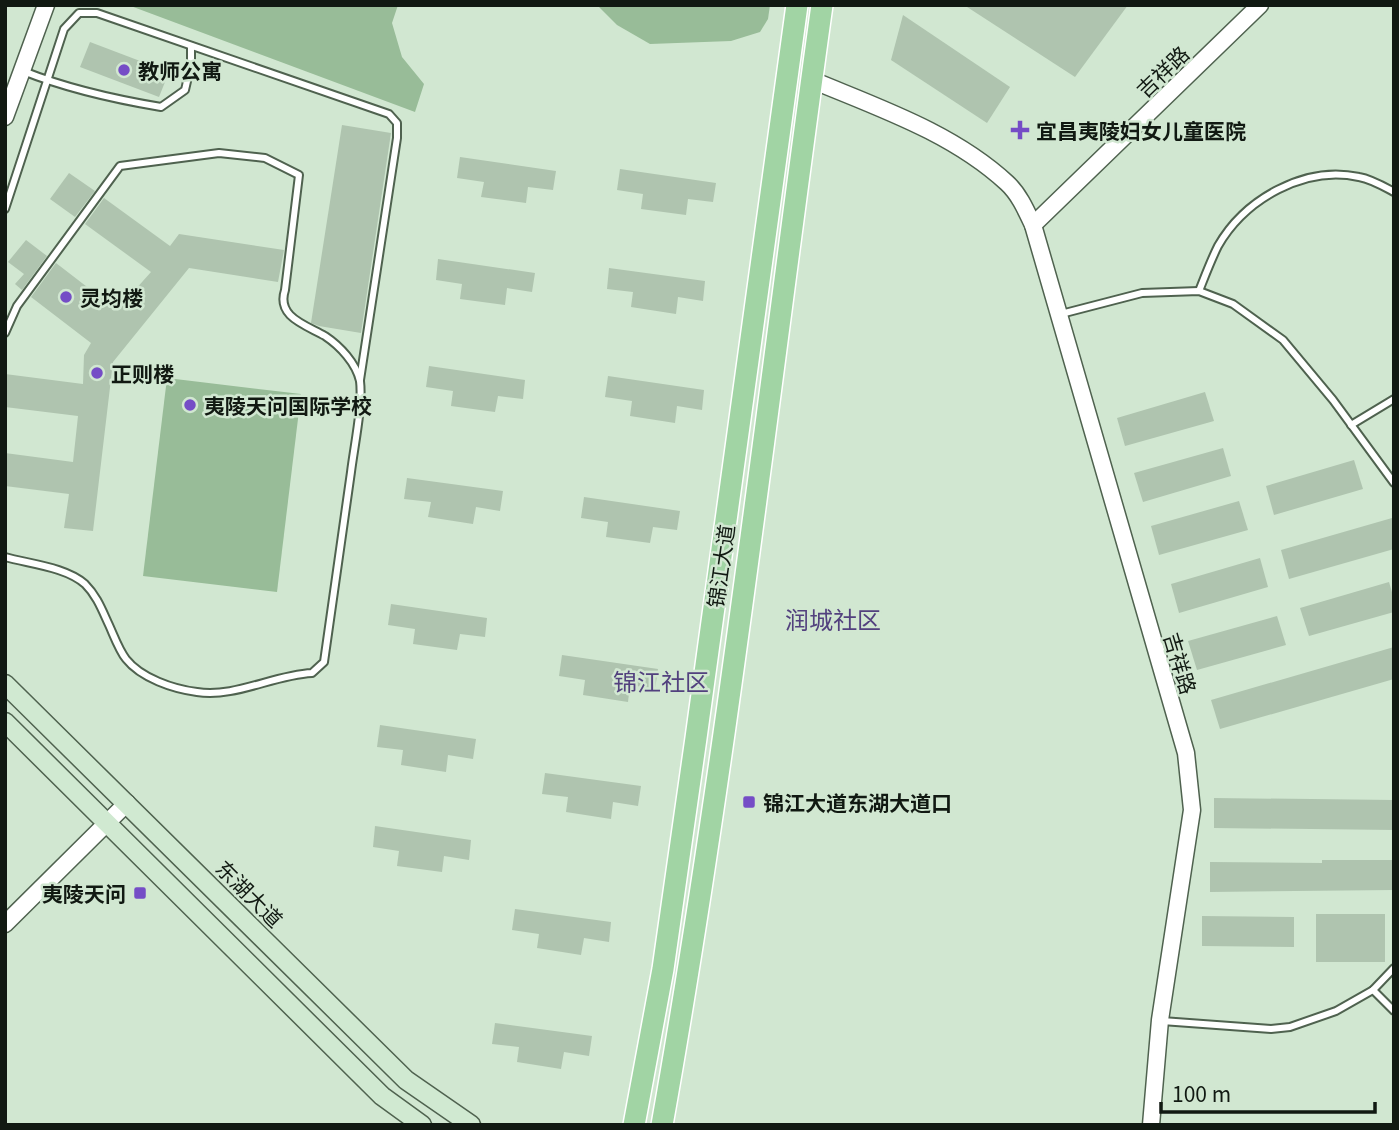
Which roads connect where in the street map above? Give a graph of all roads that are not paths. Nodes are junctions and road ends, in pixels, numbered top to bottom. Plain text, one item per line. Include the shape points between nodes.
1 (46, 5) edge
2 (797, 5) edge
3 (822, 5) edge
4 (1260, 5) edge
5 (191, 46) junction
6 (21, 71) junction
7 (812, 80) junction
8 (47, 81) junction
9 (5, 117) edge
10 (1394, 192) edge
11 (5, 209) edge
12 (1033, 225) junction
13 (1199, 291) junction
14 (1059, 314) junction
15 (5, 333) edge
16 (360, 382) junction
17 (1394, 398) edge
18 (1351, 425) junction
19 (1394, 483) edge
20 (5, 558) edge
21 (5, 684) edge
22 (5, 722) edge
23 (127, 803) junction
24 (107, 823) junction
25 (5, 924) edge
26 (1394, 968) edge
27 (1373, 990) junction
28 (1394, 1011) edge
29 (1160, 1020) junction
30 (634, 1124) edge
31 (662, 1124) edge
32 (422, 1125) edge
33 (471, 1125) edge
34 (1151, 1125) edge

1 - 6 street
2 - 30 main road, 锦江大道 via 695,752 663,969
3 - 7 main road, 锦江大道
4 - 12 street, 吉祥路
5 - 8 lane via 186,90 161,107 104,98
5 - 8 lane via 97,13 79,13 64,29
5 - 16 lane via 389,114 397,123
6 - 8 lane
6 - 9 street
7 - 12 street, 吉祥路 via 901,117 963,150 1009,184
7 - 31 main road, 锦江大道 via 757,499
8 - 11 lane
10 - 13 lane via 1361,177 1329,174 1289,184 1252,205 1219,245
12 - 14 street, 吉祥路
13 - 14 lane via 1142,293
13 - 18 lane via 1233,304 1283,340
14 - 29 street, 吉祥路 via 1186,753 1192,810
15 - 16 lane via 17,306 120,166 219,153 265,158 299,175 283,308 343,351
16 - 20 lane via 324,662 312,673 229,691 199,693 172,687 126,659 97,598 85,584 68,572
17 - 18 lane
18 - 19 lane
21 - 23 main road, 东湖大道
22 - 24 main road
23 - 24 street
23 - 33 main road, 东湖大道 via 406,1080
24 - 25 street
24 - 32 main road via 382,1096
26 - 27 lane
27 - 28 lane
27 - 29 lane via 1336,1011 1290,1027
29 - 34 street, 吉祥路

